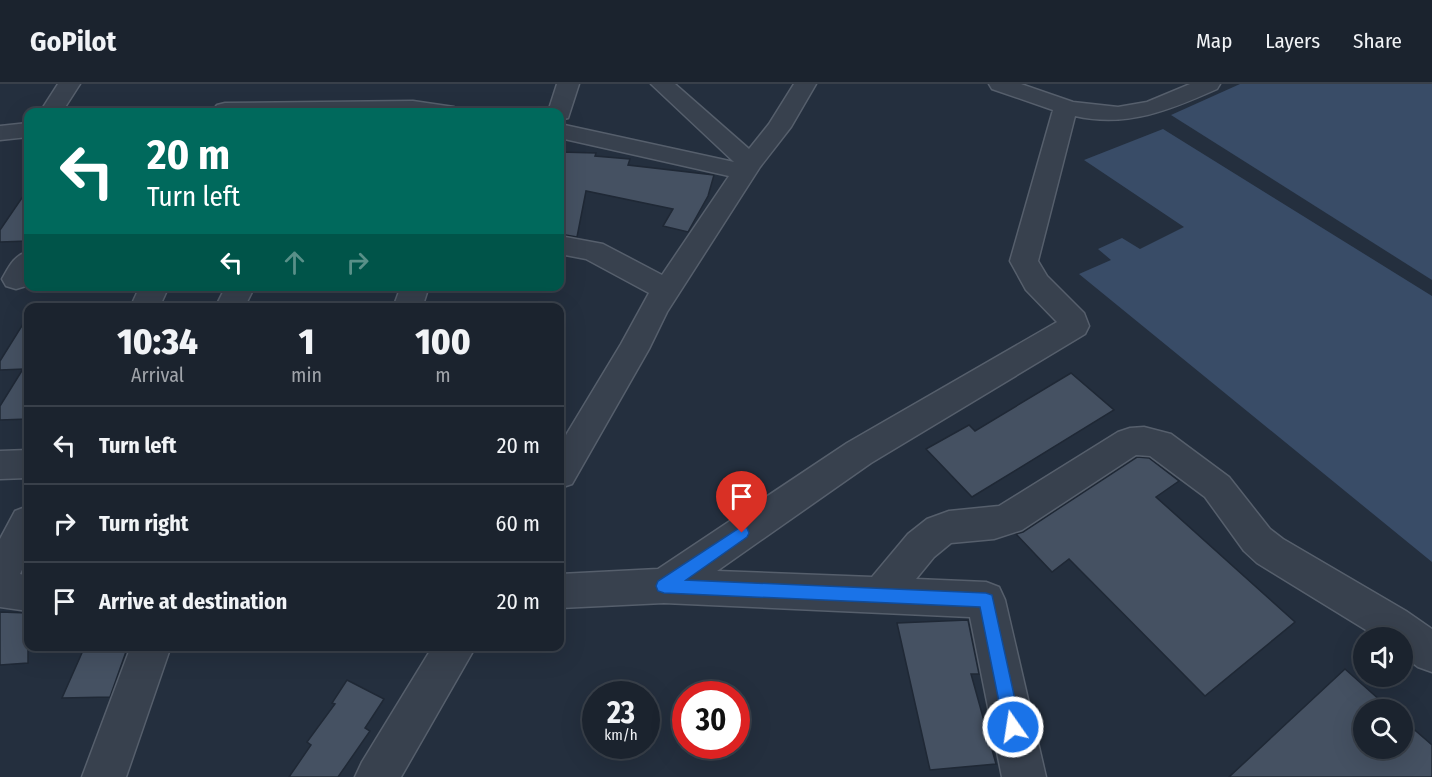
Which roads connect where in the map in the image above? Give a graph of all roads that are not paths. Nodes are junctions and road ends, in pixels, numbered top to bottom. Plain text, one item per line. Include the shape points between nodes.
1 (69, 84) edge
2 (246, 84) edge
3 (342, 84) edge
4 (568, 84) edge
5 (662, 84) edge
6 (805, 84) edge
7 (1000, 84) edge
8 (1209, 84) edge
9 (54, 108) edge
10 (228, 108) edge
11 (328, 108) edge
12 (561, 108) edge
13 (1066, 108) junction
14 (24, 130) edge
15 (564, 132) edge
16 (0, 133) edge
17 (747, 167) junction
18 (564, 245) edge
19 (667, 290) junction
20 (24, 464) edge
21 (0, 465) edge
22 (564, 467) edge
23 (24, 530) edge
24 (0, 575) edge
25 (664, 586) junction
26 (0, 589) edge
27 (564, 591) edge
28 (24, 592) edge
29 (881, 596) junction
30 (150, 651) edge
31 (453, 651) edge
32 (1432, 653) edge
33 (114, 775) edge
34 (377, 777) edge
35 (1024, 777) edge

1 - 9 street
2 - 10 street
3 - 11 street
4 - 12 street
5 - 17 street
6 - 17 street via 780,127
7 - 13 street
8 - 13 street via 1135,112 1099,114
13 - 25 street via 1024,261 1036,282 1074,321 1074,326 859,453
14 - 16 street
15 - 17 street
17 - 19 street
18 - 19 street via 593,251
19 - 22 street
20 - 21 street
23 - 24 street
25 - 27 street
25 - 29 street
26 - 28 street
29 - 32 street via 937,531 994,525 1009,519 1130,442 1144,441 1159,444 1216,487 1270,551 1392,624
29 - 35 street via 986,600
30 - 33 street
31 - 34 street

